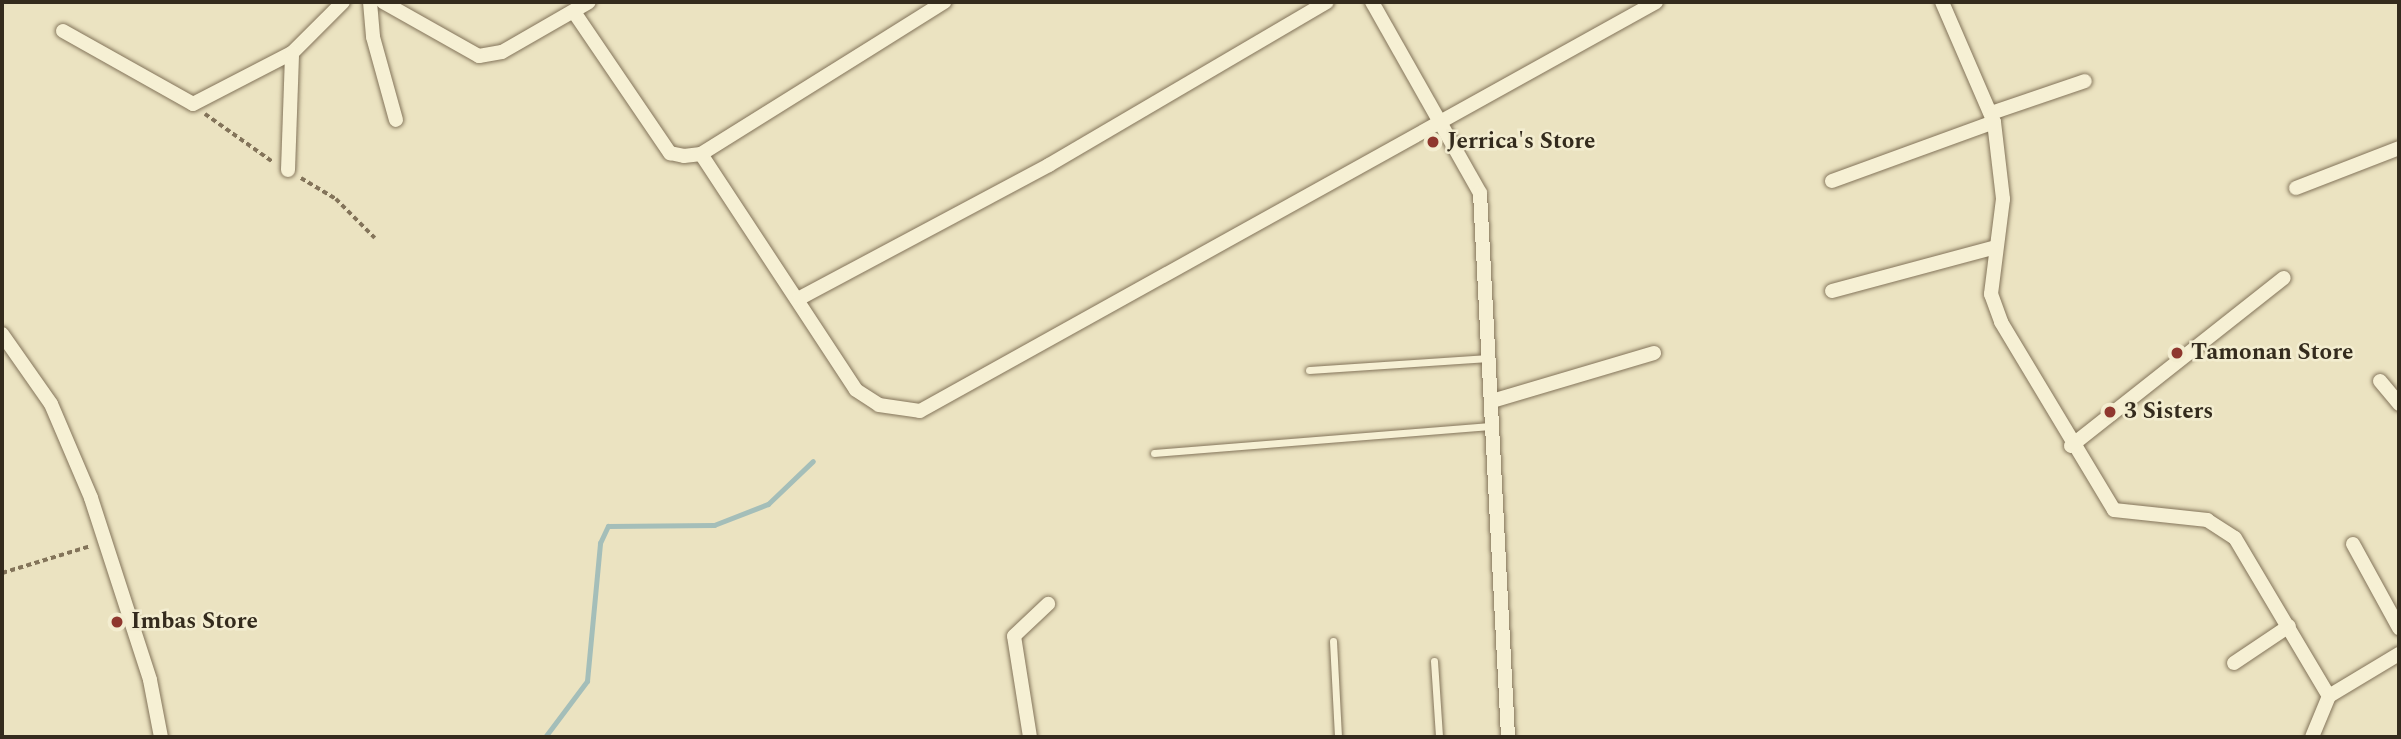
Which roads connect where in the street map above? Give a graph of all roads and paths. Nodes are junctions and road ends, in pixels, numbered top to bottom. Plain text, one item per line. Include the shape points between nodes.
1 (343, 2) edge
2 (370, 2) edge
3 (383, 2) edge
4 (589, 2) edge
5 (944, 2) edge
6 (1327, 2) edge
7 (1372, 2) edge
8 (1656, 2) edge
9 (1942, 2) edge
10 (574, 12) junction
11 (64, 31) dead end
12 (292, 52) junction
13 (2085, 81) dead end
14 (1992, 117) junction
15 (1436, 119) junction
16 (396, 120) dead end
17 (2399, 148) edge
18 (701, 153) junction
19 (288, 170) dead end
20 (1832, 181) dead end
21 (2295, 188) dead end
22 (1992, 248) junction
23 (2284, 278) dead end
24 (1832, 291) dead end
25 (800, 298) junction
26 (2, 334) edge
27 (1654, 354) dead end
28 (1489, 358) junction
29 (1309, 370) dead end
30 (2380, 381) dead end
31 (1492, 401) junction
32 (2399, 404) edge
33 (1493, 426) junction
34 (2071, 446) junction
35 (1154, 453) dead end
36 (103, 542) junction
37 (2353, 544) dead end
38 (2, 573) edge
39 (1048, 604) dead end
40 (2289, 626) junction
41 (2399, 628) edge
42 (1333, 641) dead end
43 (2399, 654) edge
44 (1434, 661) dead end
45 (2234, 663) dead end
46 (2329, 696) junction
47 (161, 737) edge
48 (1030, 737) edge
49 (1338, 737) edge
50 (1438, 737) edge
51 (1508, 737) edge
52 (2312, 737) edge

1 - 12 street
2 - 16 street via 373,37
3 - 10 street via 479,56 502,52
4 - 10 street
5 - 18 street
6 - 25 street via 1049,165
7 - 15 street
8 - 15 street
9 - 14 street
10 - 18 street via 670,153
11 - 12 street via 193,104
12 - 19 street
13 - 14 street
14 - 20 street
14 - 22 street via 2003,199
15 - 25 street via 1141,292 920,411 879,405 856,390
15 - 28 street via 1480,193
17 - 21 street
18 - 25 street
22 - 24 street
22 - 34 street via 1996,310
23 - 34 street
26 - 36 street via 51,404
27 - 31 street
28 - 29 lane
28 - 31 street
30 - 32 street
31 - 33 street
33 - 35 lane
33 - 51 street
34 - 40 street via 2114,510 2189,516 2222,527
36 - 38 path
36 - 47 street via 150,680
37 - 41 street
39 - 48 street via 1014,636
40 - 45 street
40 - 46 street
42 - 49 lane
43 - 46 street
44 - 50 lane
46 - 52 street

